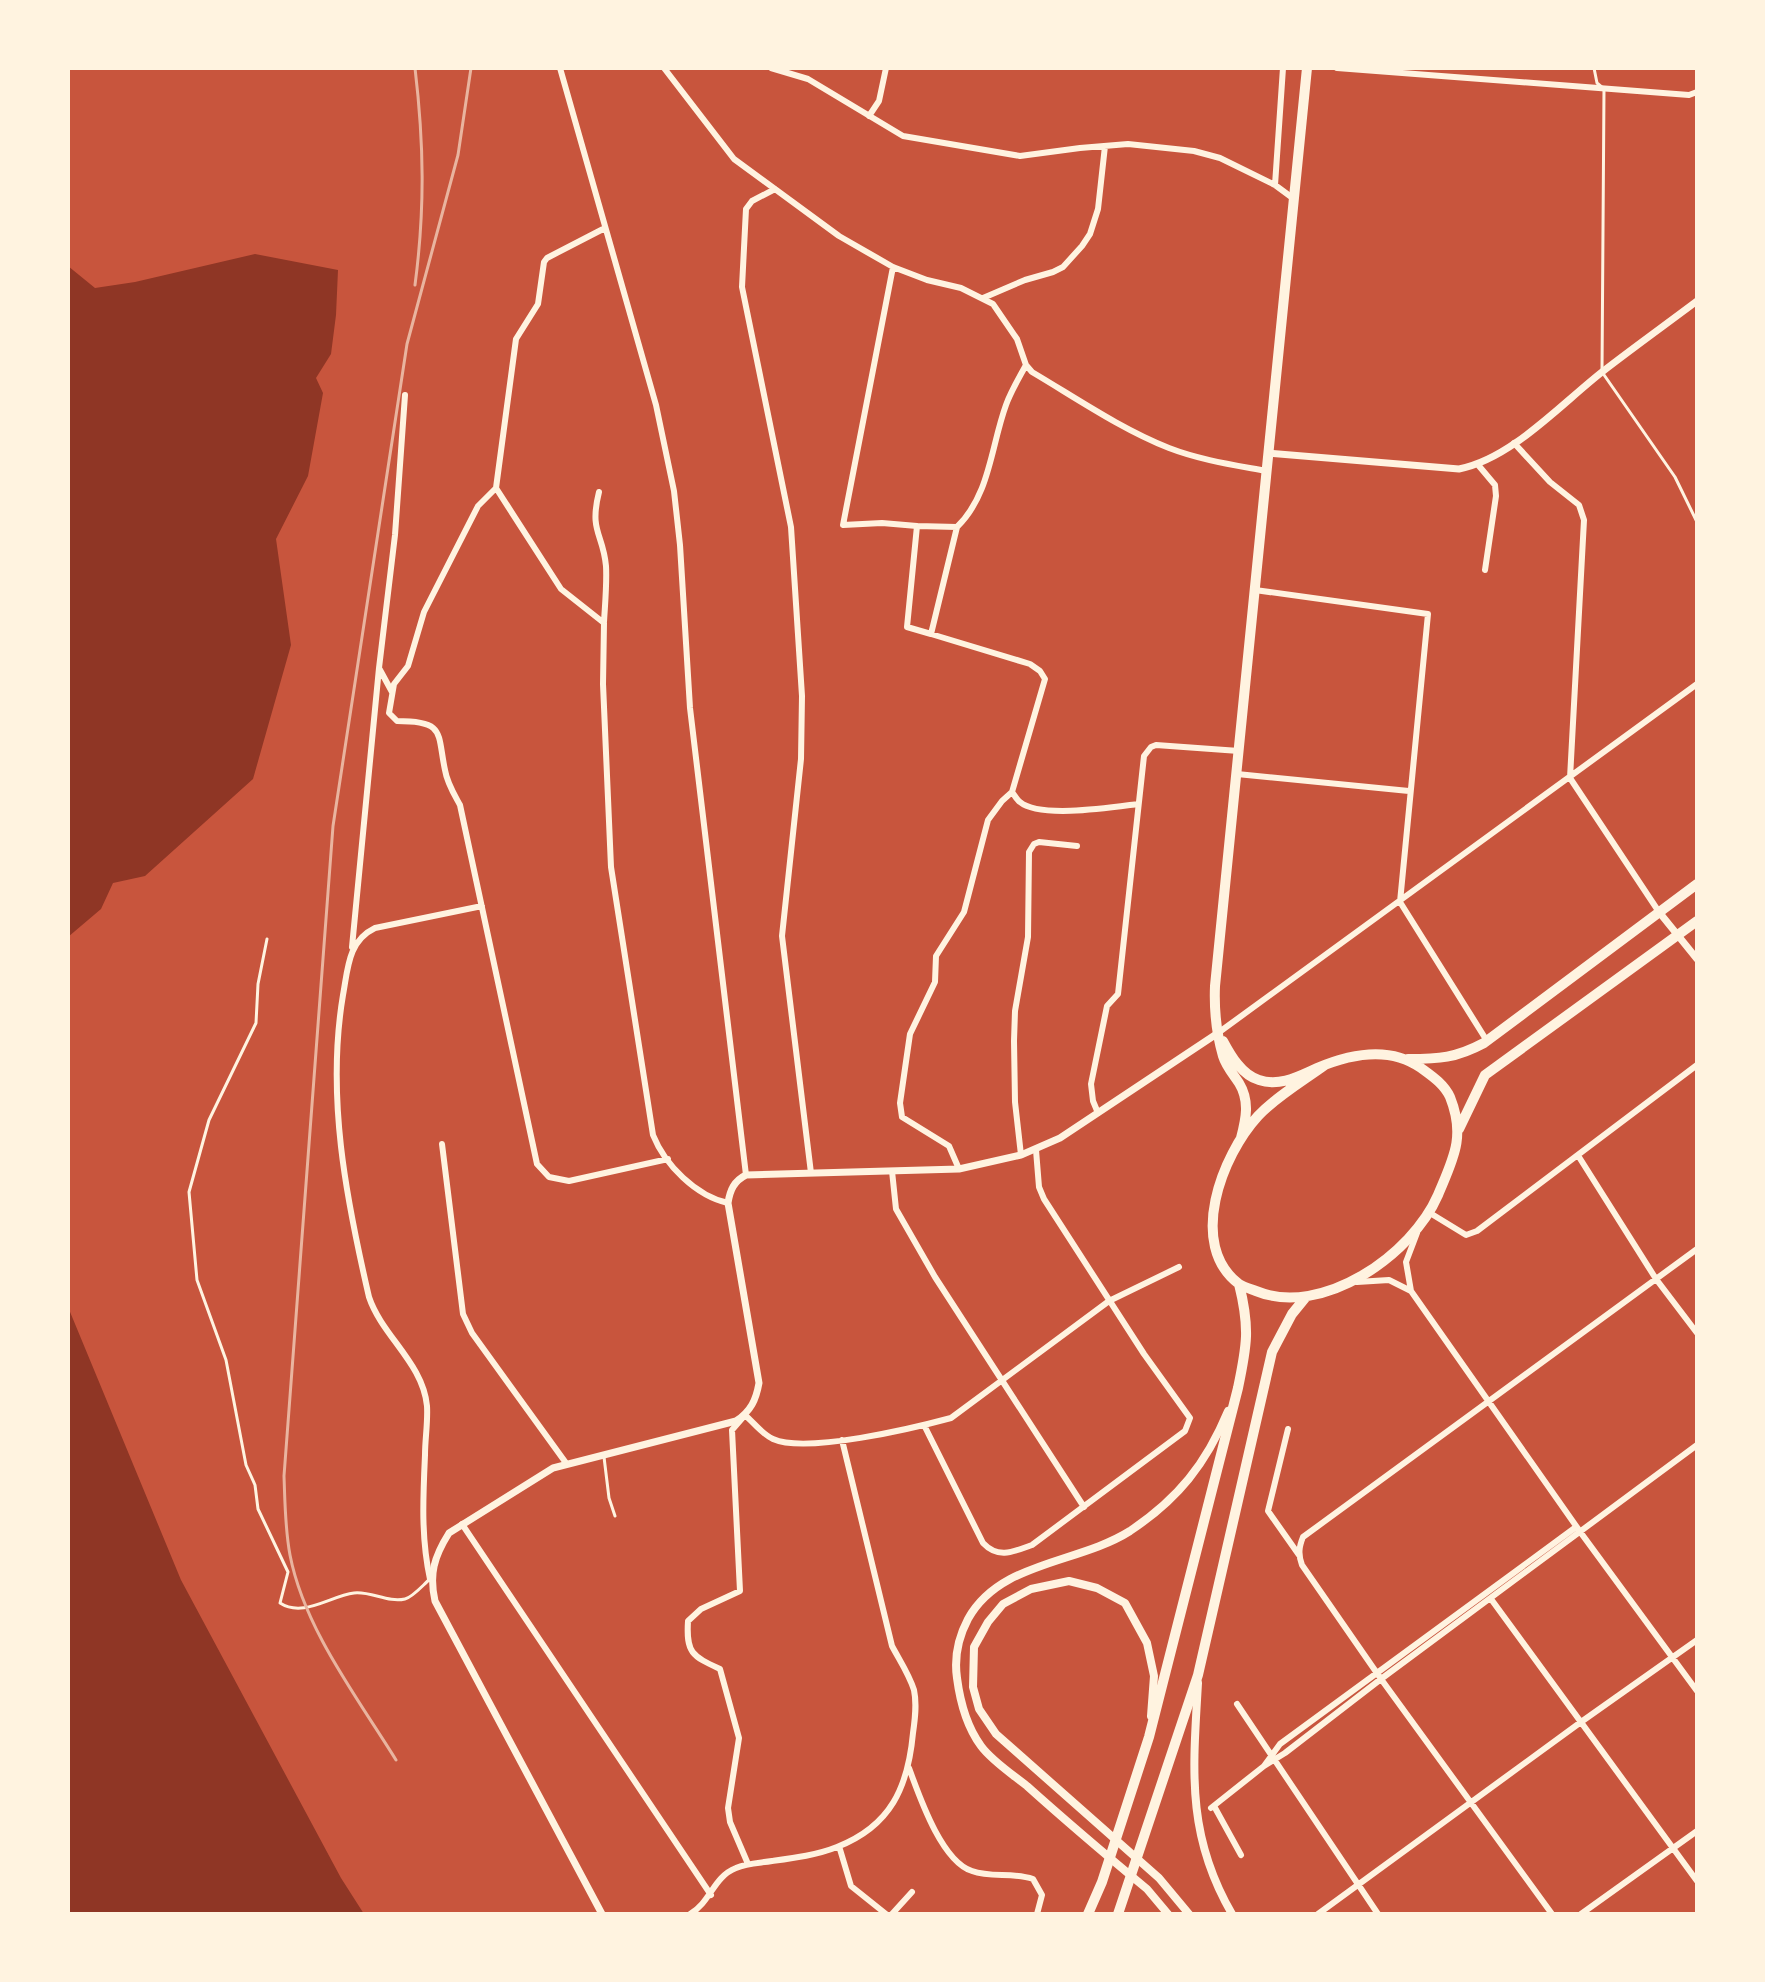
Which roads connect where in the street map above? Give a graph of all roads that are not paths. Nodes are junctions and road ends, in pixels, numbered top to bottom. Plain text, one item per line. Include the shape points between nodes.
1 (560, 68) edge
2 (664, 68) edge
3 (771, 68) edge
4 (886, 68) edge
5 (1283, 68) edge
6 (1307, 68) edge
7 (1337, 68) edge
8 (1594, 68) edge
9 (1604, 89) junction
10 (1697, 92) edge
11 (869, 116) junction
12 (1105, 146) junction
13 (1275, 185) junction
14 (775, 189) junction
15 (1294, 199) junction
16 (605, 228) junction
17 (893, 267) junction
18 (983, 298) junction
19 (1697, 301) edge
20 (1026, 365) junction
21 (1602, 372) junction
22 (405, 395) dead end
23 (1514, 443) junction
24 (1268, 453) junction
25 (1479, 466) junction
26 (1266, 471) junction
27 (496, 488) junction
28 (599, 492) dead end
29 (1697, 522) edge
30 (917, 526) junction
31 (957, 527) junction
32 (1485, 570) dead end
33 (1255, 590) junction
34 (604, 623) junction
35 (931, 634) junction
36 (379, 668) junction
37 (1697, 684) edge
38 (392, 692) junction
39 (1239, 751) junction
40 (1237, 774) junction
41 (1570, 778) junction
42 (1409, 791) junction
43 (1012, 792) junction
44 (1138, 804) junction
45 (1077, 846) dead end
46 (1697, 884) edge
47 (1400, 902) junction
48 (482, 906) junction
49 (1659, 912) junction
50 (1697, 921) edge
51 (1678, 934) junction
52 (267, 939) dead end
53 (351, 949) junction
54 (1697, 959) edge
55 (1218, 1033) junction
56 (1487, 1041) junction
57 (1408, 1059) junction
58 (1325, 1065) junction
59 (1697, 1065) edge
60 (1098, 1113) junction
61 (1459, 1129) junction
62 (1241, 1138) junction
63 (442, 1144) dead end
64 (1036, 1150) junction
65 (1021, 1155) junction
66 (1579, 1157) junction
67 (668, 1159) junction
68 (959, 1169) junction
69 (892, 1171) junction
70 (811, 1173) junction
71 (746, 1175) junction
72 (728, 1203) junction
73 (1430, 1213) junction
74 (1418, 1230) junction
75 (1697, 1249) edge
76 (1179, 1267) dead end
77 (1656, 1279) junction
78 (1239, 1284) junction
79 (1344, 1284) junction
80 (1411, 1291) junction
81 (1305, 1298) junction
82 (1109, 1301) junction
83 (1697, 1333) edge
84 (1002, 1381) junction
85 (1238, 1388) junction
86 (1489, 1403) junction
87 (745, 1415) junction
88 (924, 1425) junction
89 (1288, 1429) dead end
90 (842, 1440) junction
91 (1697, 1445) edge
92 (603, 1454) junction
93 (566, 1463) junction
94 (1084, 1507) junction
95 (615, 1516) dead end
96 (462, 1524) junction
97 (1578, 1530) junction
98 (1299, 1555) junction
99 (430, 1579) junction
100 (1491, 1599) junction
101 (1697, 1640) edge
102 (1673, 1658) junction
103 (1198, 1675) junction
104 (1378, 1676) junction
105 (1697, 1691) edge
106 (1237, 1704) dead end
107 (1581, 1722) junction
108 (1149, 1737) junction
109 (1273, 1757) junction
110 (909, 1768) junction
111 (1471, 1802) junction
112 (1697, 1831) edge
113 (839, 1846) junction
114 (1672, 1848) junction
115 (1241, 1855) dead end
116 (748, 1864) junction
117 (1697, 1881) edge
118 (1358, 1885) junction
119 (912, 1892) dead end
120 (711, 1895) junction
121 (602, 1914) edge
122 (690, 1914) edge
123 (889, 1914) edge
124 (1037, 1914) edge
125 (1088, 1914) edge
126 (1118, 1914) edge
127 (1168, 1914) edge
128 (1189, 1914) edge
129 (1232, 1914) edge
130 (1318, 1914) edge
131 (1378, 1914) edge
132 (1552, 1914) edge
133 (1581, 1914) edge

1 - 16 street
2 - 14 street via 734,159
3 - 11 street via 808,79
4 - 11 street via 879,101
5 - 13 street
6 - 15 highway
7 - 9 street
8 - 9 lane
9 - 10 street
9 - 21 lane
11 - 12 street via 903,136 1009,155
12 - 13 street via 1194,151
12 - 18 street via 1098,209 1082,246 1063,267
13 - 15 street
14 - 17 street
14 - 70 street via 746,209 742,287 791,527 801,743 782,936
15 - 24 highway
16 - 27 street via 544,262 538,304 516,339
16 - 71 street via 656,405 674,491 690,708
17 - 18 street
17 - 30 street via 843,525
18 - 20 street via 1002,314
19 - 21 street
20 - 26 street via 1169,448
20 - 31 street via 1006,404 979,497
21 - 23 street
21 - 29 lane via 1675,477
22 - 36 street
23 - 25 street
23 - 41 street via 1579,505 1584,520
24 - 25 street via 1459,469
24 - 26 highway
25 - 32 street via 1495,485 1496,496
26 - 33 highway
27 - 34 street via 561,589
27 - 38 street via 478,506 447,565 424,612 408,666
28 - 34 street via 594,520 606,563
30 - 31 street
30 - 35 street via 907,627
31 - 35 street
33 - 39 highway
33 - 42 street via 1428,614
34 - 67 street via 611,867 653,1135
35 - 43 street via 1030,664 1045,679
36 - 38 street
36 - 53 street
37 - 41 street
38 - 48 street via 390,717 422,723 439,735
39 - 40 highway
39 - 44 street via 1151,747 1144,756
40 - 42 street
40 - 55 highway via 1215,986
41 - 47 street
41 - 49 street
42 - 47 street
43 - 44 street via 1028,807 1081,812
43 - 68 street via 988,820 964,912 936,956 935,982 910,1034 900,1103 906,1121 949,1146
44 - 60 street via 1118,994 1107,1006 1091,1084
45 - 65 street via 1039,842 1029,852 1028,937 1014,1041
46 - 49 highway
47 - 55 street
47 - 56 street
48 - 53 street via 375,928
48 - 67 street via 542,1172 569,1181
49 - 51 street
49 - 56 highway
50 - 51 highway
51 - 54 street
51 - 61 highway via 1485,1075
52 - 99 lane via 256,1023 209,1120 189,1192 197,1280 226,1360 258,1509 288,1572 280,1603 288,1608 318,1605 358,1592 407,1599
53 - 99 street via 335,1061 347,1202 373,1309 414,1369 427,1404 422,1511
55 - 58 highway via 1232,1057 1258,1080 1280,1082
55 - 60 street
55 - 62 highway via 1225,1063 1247,1103
56 - 57 highway via 1462,1055
57 - 58 highway via 1381,1053
57 - 61 highway via 1439,1081
58 - 62 highway via 1258,1116
59 - 66 street
60 - 64 street
61 - 73 highway via 1457,1151
62 - 78 highway via 1220,1182 1211,1221 1218,1258
63 - 93 street via 463,1314
64 - 65 street
64 - 82 street via 1044,1199
65 - 68 street
66 - 73 street via 1477,1231 1466,1235
66 - 77 street
67 - 72 street via 706,1197
68 - 69 street
69 - 70 street
69 - 84 street via 896,1209
70 - 71 street
71 - 72 street via 733,1185
72 - 87 street via 759,1383
73 - 74 highway
74 - 79 highway via 1383,1263
74 - 80 street via 1406,1262
75 - 77 street
76 - 82 street
77 - 83 street
77 - 86 street
78 - 81 highway via 1271,1297
78 - 85 highway via 1248,1340
79 - 80 street via 1389,1280
79 - 81 highway
80 - 86 street
81 - 103 highway via 1272,1352
82 - 84 street
82 - 94 street via 1190,1418 1185,1431
84 - 88 street via 951,1418
84 - 94 street
85 - 108 highway
85 - 127 main road via 1214,1446 1180,1491 1097,1548 1007,1580 987,1593 962,1631 955,1661 965,1714 981,1747 1147,1889
86 - 97 street
86 - 98 street via 1303,1537
87 - 90 street via 763,1433 785,1443
87 - 92 street
87 - 116 street via 732,1430 740,1591 688,1621 687,1641 695,1657 720,1669 733,1716 739,1738 728,1808
88 - 90 street
88 - 94 street via 991,1552 1004,1554 1032,1545
89 - 98 street via 1268,1511
90 - 110 street via 892,1646 914,1692
91 - 97 street
92 - 93 street
92 - 95 lane
93 - 96 street
96 - 99 street via 440,1548
96 - 120 street
97 - 100 street
97 - 102 street
97 - 104 street
98 - 104 street
99 - 121 street via 441,1616
100 - 104 street
100 - 107 street
101 - 102 street
102 - 105 street
102 - 107 street
103 - 126 highway
103 - 129 main road via 1193,1759 1199,1836
104 - 109 street
104 - 111 street
106 - 109 street
107 - 111 street
107 - 114 street
108 - 125 highway
108 - 128 main road via 1154,1676 1147,1643 1125,1603 1069,1581 1031,1589 1003,1604 988,1622 974,1647 973,1687 979,1709 996,1734 1159,1878
109 - 115 street via 1213,1807
109 - 118 street
110 - 113 street via 885,1816
110 - 124 street via 931,1826 962,1866 972,1872 1033,1879 1042,1895
111 - 118 street
111 - 132 street
112 - 114 street
113 - 116 street
113 - 123 street via 851,1886
114 - 117 street
114 - 133 street
116 - 120 street via 721,1878
118 - 130 street
118 - 131 street
119 - 123 street
120 - 122 street

